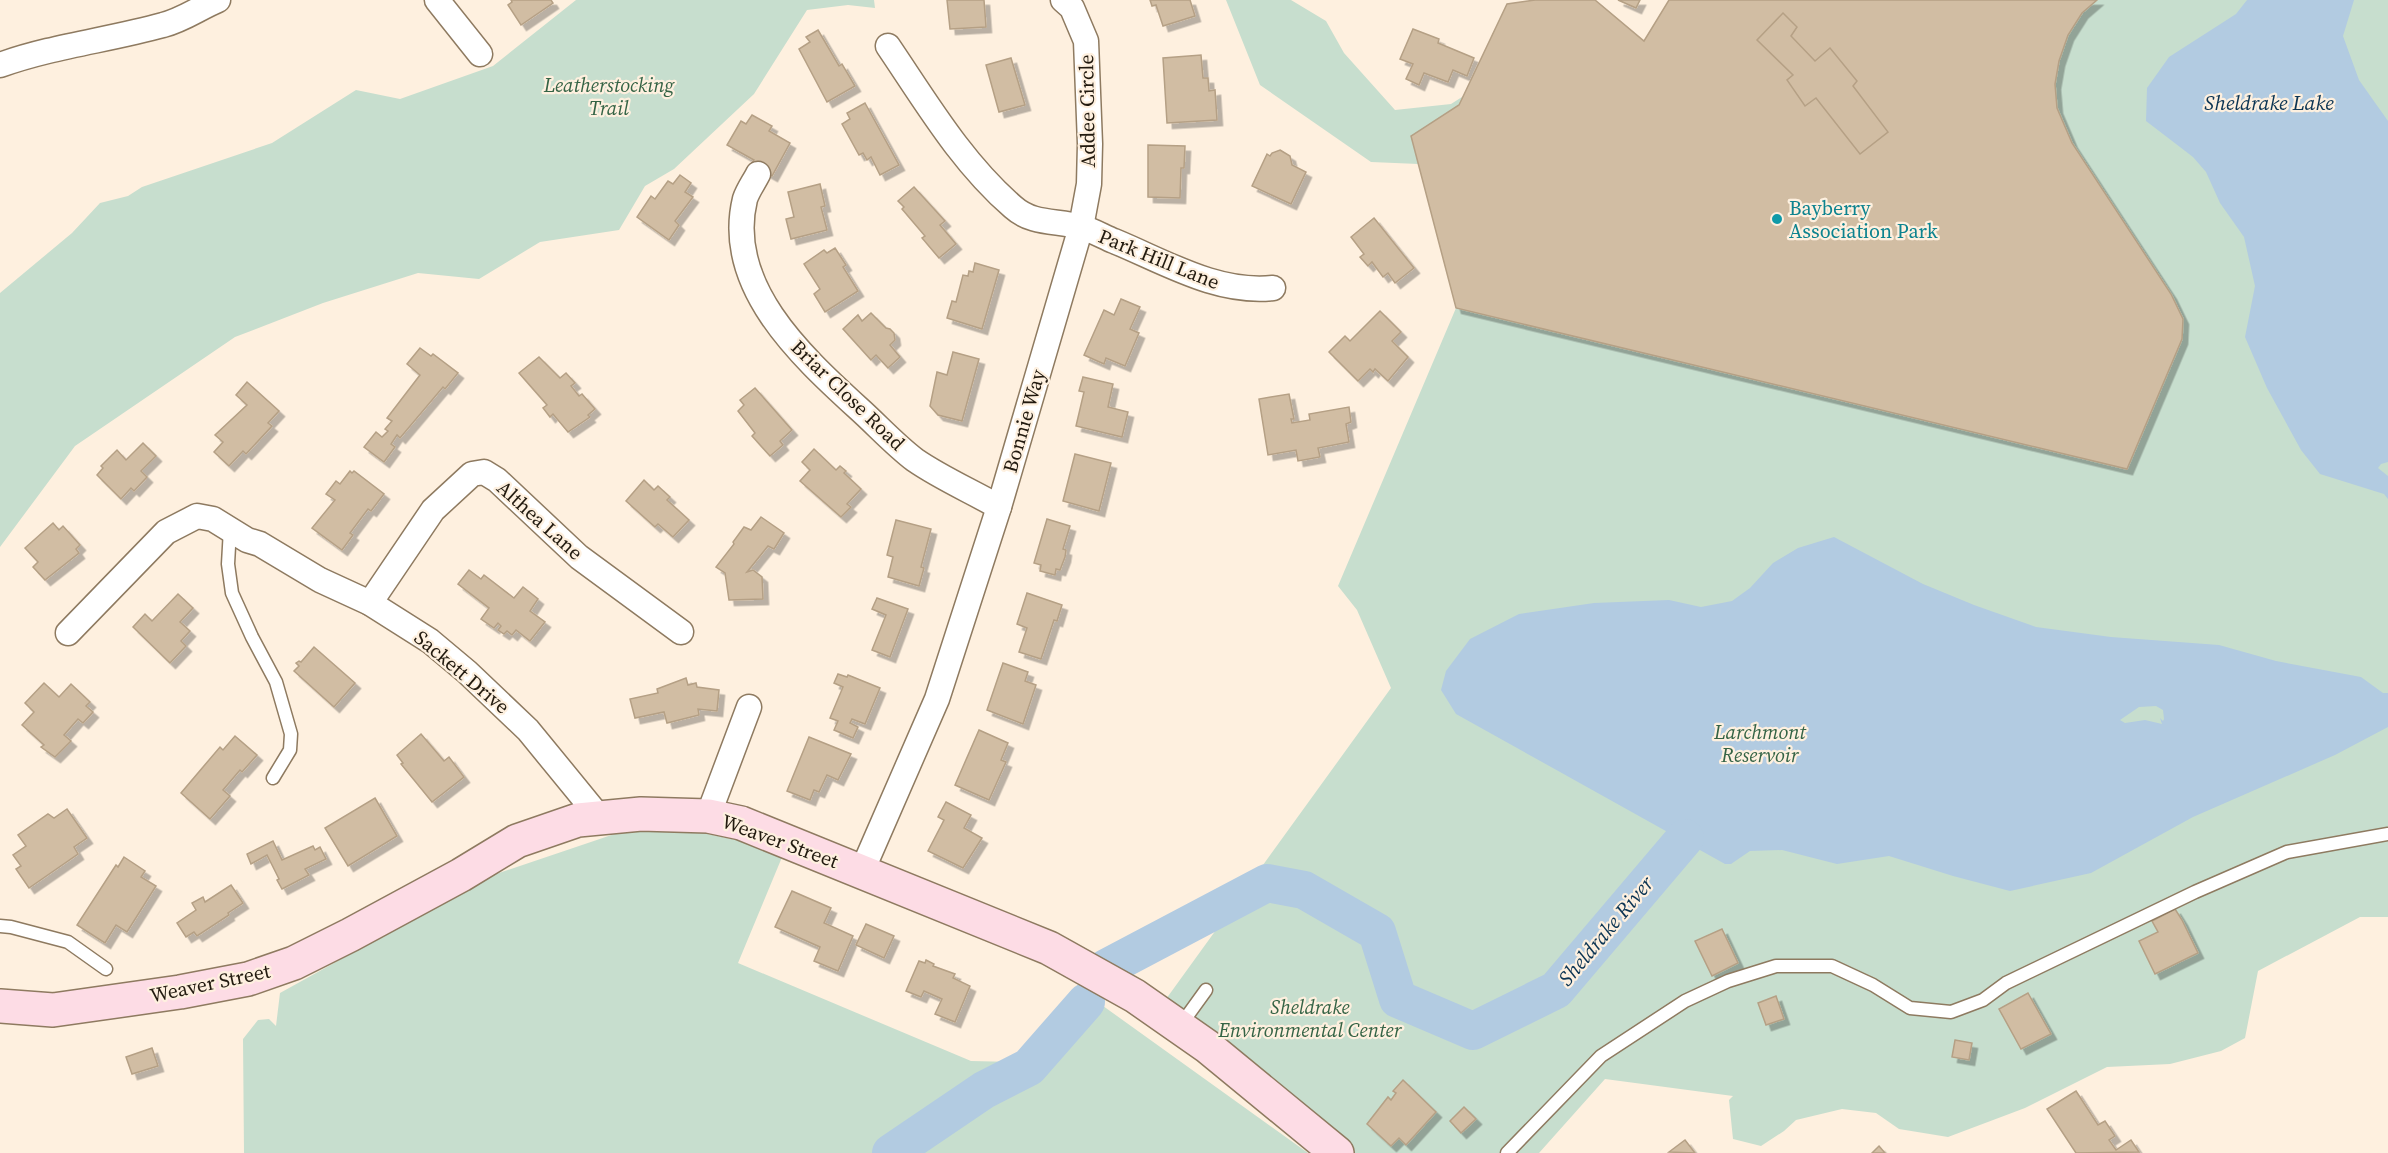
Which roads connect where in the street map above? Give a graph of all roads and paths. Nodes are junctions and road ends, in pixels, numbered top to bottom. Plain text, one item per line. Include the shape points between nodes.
1 (437, 0) edge
2 (1063, 0) edge
3 (203, 4) edge
4 (888, 46) dead end
5 (480, 54) dead end
6 (0, 65) edge
7 (758, 174) dead end
8 (1081, 227) junction
9 (1273, 288) dead end
10 (999, 507) junction
11 (230, 529) junction
12 (370, 603) junction
13 (681, 632) dead end
14 (68, 633) dead end
15 (749, 707) dead end
16 (273, 778) dead end
17 (708, 816) junction
18 (600, 818) junction
19 (2388, 834) edge
20 (862, 871) junction
21 (0, 926) edge
22 (106, 969) dead end
23 (1206, 990) dead end
24 (0, 1006) edge
25 (1179, 1027) junction
26 (1337, 1153) edge
27 (1507, 1153) edge

1 - 5 street
2 - 8 street, Addee Circle via 1072,8 1086,41 1089,174
3 - 6 street via 165,25
4 - 8 street via 960,152 1013,207 1029,219
7 - 10 street, Briar Close Road via 744,208 741,231 745,260 752,283 786,334 812,365 915,460
8 - 9 street, Park Hill Lane via 1203,278 1252,290
8 - 10 street, Bonnie Way
10 - 20 street, Bonnie Way via 937,699
11 - 12 street, Sackett Drive via 320,580
11 - 14 street, Sackett Drive via 213,519 197,516 166,532
11 - 16 lane via 228,564 232,593 276,682 291,734 290,750
12 - 13 street, Althea Lane via 433,510 471,474 484,472 579,556
12 - 18 street, Sackett Drive via 430,641 467,672 528,730
15 - 17 street
17 - 18 main road, Weaver Street via 641,814
17 - 20 main road, Weaver Street via 741,823
18 - 24 main road, Weaver Street via 578,820 517,841 350,935 294,963 248,979 53,1010
19 - 27 lane via 2287,852 2195,892 2006,983 1983,1000 1951,1012 1910,1008 1832,966 1776,966 1728,981 1684,1001 1601,1056
20 - 25 main road, Weaver Street via 1049,948 1135,996
21 - 22 lane via 68,942
23 - 25 lane
25 - 26 main road, Weaver Street

